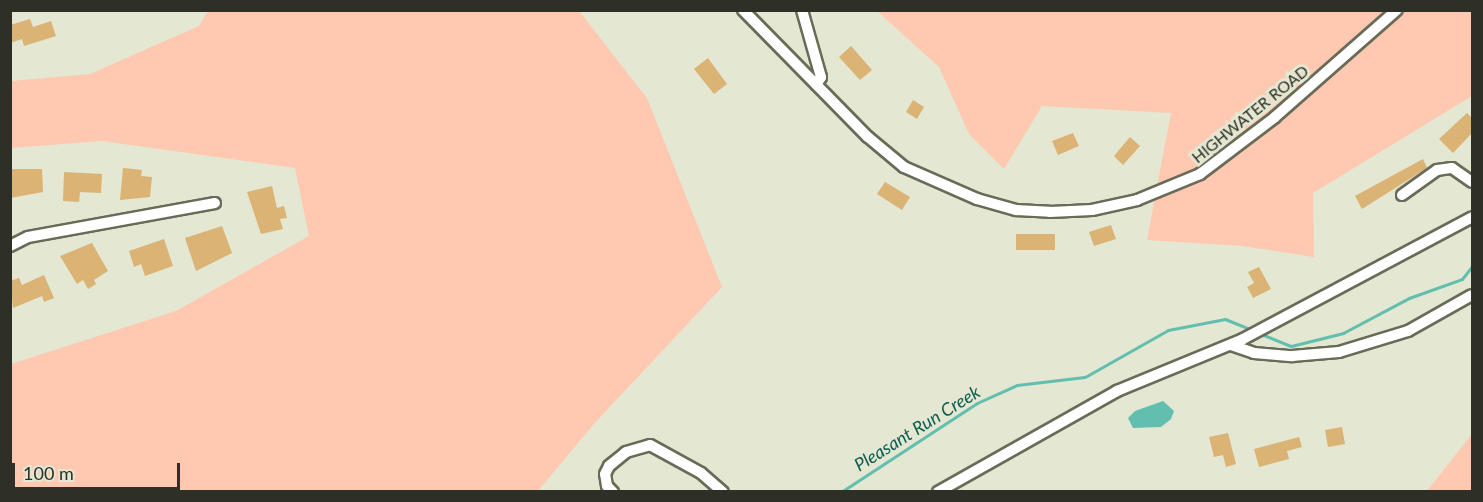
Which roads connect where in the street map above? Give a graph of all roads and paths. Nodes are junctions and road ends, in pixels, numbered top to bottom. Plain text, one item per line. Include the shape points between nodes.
1 (743, 10) edge
2 (802, 10) edge
3 (1396, 10) edge
4 (816, 85) junction
5 (1473, 182) edge
6 (1402, 195) dead end
7 (215, 203) dead end
8 (1473, 217) edge
9 (10, 246) edge
10 (1473, 295) edge
11 (1231, 345) junction
12 (613, 492) edge
13 (723, 492) edge
14 (938, 492) edge

1 - 4 street, HIGHWATER ROAD
2 - 4 street via 821,78
3 - 4 street, HIGHWATER ROAD via 1275,117 1200,174 1137,200 1092,210 1016,210 948,189 904,167
5 - 6 street via 1452,168 1437,170
7 - 9 street via 28,237
8 - 11 street
10 - 11 street via 1408,331 1339,352 1292,356 1254,353
11 - 14 street via 1117,391
12 - 13 street via 607,486 605,474 609,466 626,452 650,445 701,473

